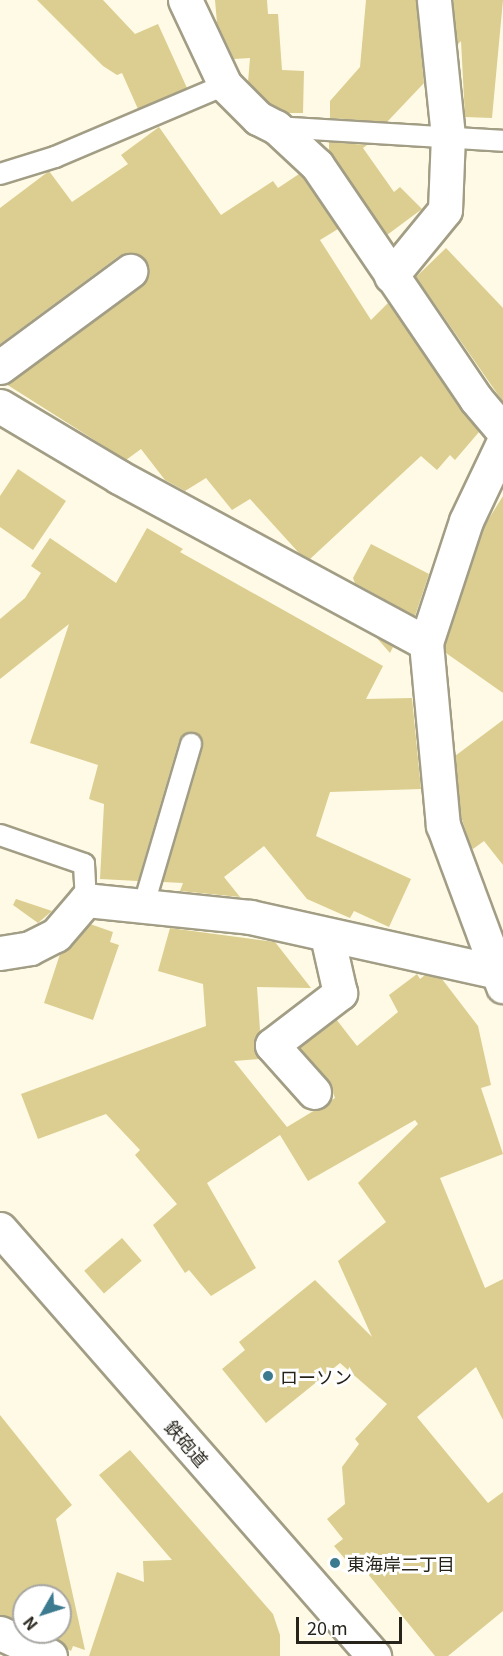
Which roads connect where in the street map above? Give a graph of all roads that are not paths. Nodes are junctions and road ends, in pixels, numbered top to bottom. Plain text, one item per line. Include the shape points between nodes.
1 (185, 0) edge
2 (434, 0) edge
3 (225, 85) junction
4 (276, 127) junction
5 (448, 136) junction
6 (503, 141) edge
7 (0, 174) edge
8 (130, 271) dead end
9 (391, 276) junction
10 (0, 367) edge
11 (0, 406) edge
12 (503, 431) edge
13 (503, 443) edge
14 (426, 643) junction
15 (191, 744) dead end
16 (0, 835) edge
17 (86, 900) junction
18 (144, 904) junction
19 (327, 936) junction
20 (0, 952) edge
21 (499, 958) edge
22 (314, 1092) dead end
23 (0, 1229) edge
24 (0, 1633) edge
25 (50, 1656) edge
26 (374, 1656) edge

1 - 3 street
2 - 5 street
3 - 4 street via 258,118
3 - 7 lane via 55,157
4 - 5 lane
4 - 9 street via 317,165
5 - 6 lane
5 - 9 street via 445,210
8 - 10 street
9 - 12 street via 476,399
11 - 14 street via 119,477
13 - 14 street via 466,520
14 - 21 street via 443,825
15 - 18 lane
16 - 17 lane via 84,864
17 - 18 street
17 - 20 street via 56,935 30,948
18 - 19 street via 250,917
19 - 21 street via 439,956
19 - 22 street via 340,993 273,1045
23 - 26 street, 鉄砲道
24 - 25 street

